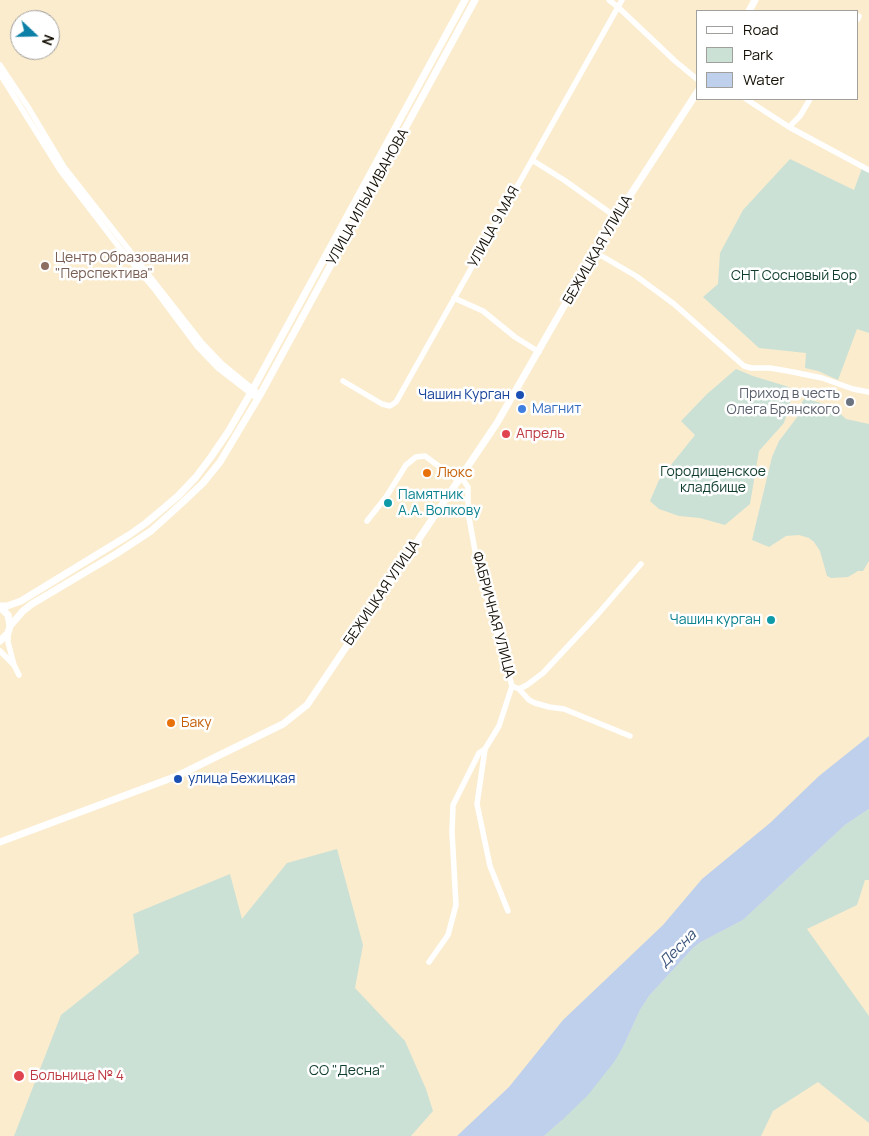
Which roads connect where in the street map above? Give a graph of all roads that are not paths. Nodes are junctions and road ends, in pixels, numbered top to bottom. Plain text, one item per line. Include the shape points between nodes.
1 (465, 0) edge
2 (476, 0) edge
3 (609, 0) edge
4 (622, 0) edge
5 (618, 7) junction
6 (0, 65) edge
7 (0, 74) edge
8 (696, 78) edge
9 (696, 94) edge
10 (748, 100) edge
11 (809, 100) edge
12 (789, 127) junction
13 (532, 160) junction
14 (869, 170) edge
15 (616, 217) junction
16 (595, 252) junction
17 (454, 298) junction
18 (539, 352) junction
19 (343, 381) dead end
20 (252, 391) junction
21 (869, 392) edge
22 (259, 397) junction
23 (460, 479) junction
24 (367, 521) dead end
25 (641, 564) dead end
26 (0, 607) edge
27 (9, 630) junction
28 (0, 641) edge
29 (0, 651) edge
30 (14, 666) junction
31 (19, 675) dead end
32 (512, 686) junction
33 (518, 689) junction
34 (630, 736) dead end
35 (484, 749) junction
36 (0, 842) edge
37 (508, 910) dead end
38 (429, 962) dead end

1 - 20 main road, УЛИЦА ИЛЬИ ИВАНОВА
2 - 22 main road, УЛИЦА ИЛЬИ ИВАНОВА
3 - 5 street
4 - 5 street, УЛИЦА 9 МАЯ
5 - 8 street
5 - 13 street, УЛИЦА 9 МАЯ
6 - 20 street via 64,167 206,348
7 - 20 street via 60,170 197,346 218,368
9 - 15 main road, БЕЖИЦКАЯ УЛИЦА
10 - 12 street
11 - 12 street
12 - 14 street
13 - 15 street
13 - 17 street, УЛИЦА 9 МАЯ
15 - 16 main road, БЕЖИЦКАЯ УЛИЦА
16 - 18 main road, БЕЖИЦКАЯ УЛИЦА
16 - 21 street via 674,304 744,366 822,378
17 - 18 street via 483,311
17 - 19 street, УЛИЦА 9 МАЯ via 396,402 390,406 382,404
18 - 23 main road, БЕЖИЦКАЯ УЛИЦА
20 - 22 street
20 - 26 main road, УЛИЦА ИЛЬИ ИВАНОВА via 196,477 162,510 117,543 22,601
22 - 27 main road, УЛИЦА ИЛЬИ ИВАНОВА via 220,462 168,518 116,554 32,604
23 - 24 street via 425,456 416,456 406,465
23 - 32 street, ФАБРИЧНАЯ УЛИЦА via 468,487 468,512 477,562
23 - 36 main road, БЕЖИЦКАЯ УЛИЦА via 307,705 283,724 177,776
25 - 33 street via 543,673
26 - 27 main road via 8,615
27 - 28 main road, УЛИЦА ИЛЬИ ИВАНОВА
27 - 30 street via 8,642
29 - 30 street
30 - 31 street
32 - 33 street, ФАБРИЧНАЯ УЛИЦА
32 - 35 street, ФАБРИЧНАЯ УЛИЦА via 498,726
33 - 34 street, ФАБРИЧНАЯ УЛИЦА via 536,703 564,709
35 - 37 street, ФАБРИЧНАЯ УЛИЦА via 477,804 490,866
35 - 38 street, ФАБРИЧНАЯ УЛИЦА via 453,805 456,905 448,935

